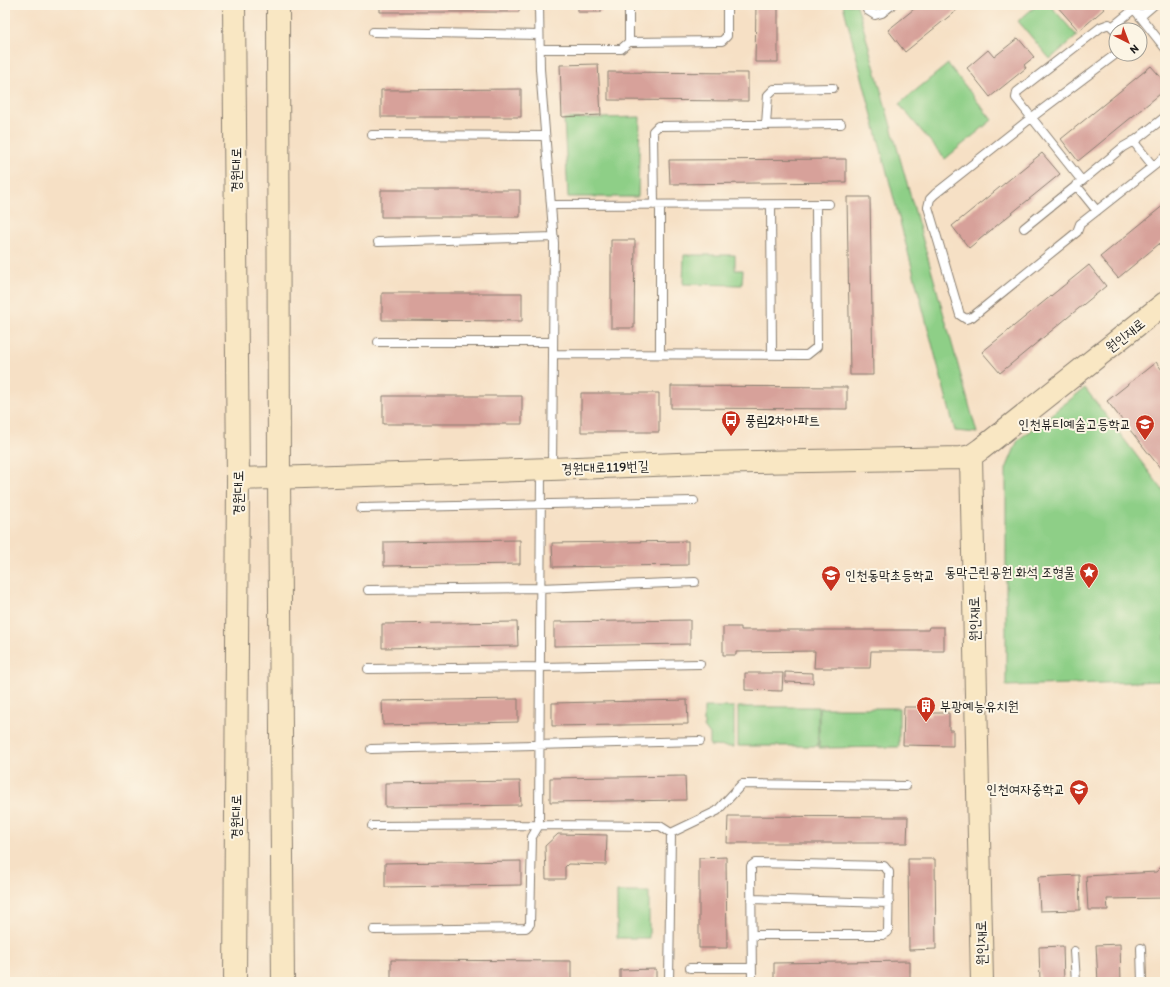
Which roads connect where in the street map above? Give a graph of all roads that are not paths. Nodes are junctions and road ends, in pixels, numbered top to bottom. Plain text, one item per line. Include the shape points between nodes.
1 (234, 5) edge
2 (278, 5) edge
3 (539, 5) edge
4 (629, 5) edge
5 (727, 5) edge
6 (866, 5) edge
7 (892, 5) edge
8 (1154, 5) edge
9 (1132, 7) edge
10 (1140, 17) junction
11 (1120, 22) edge
12 (1108, 24) edge
13 (373, 32) dead end
14 (539, 35) junction
15 (629, 42) junction
16 (1165, 48) edge
17 (540, 49) junction
18 (1108, 60) edge
19 (833, 88) dead end
20 (1165, 117) edge
21 (1031, 118) junction
22 (841, 124) dead end
23 (766, 125) junction
24 (372, 135) dead end
25 (545, 136) junction
26 (1133, 141) junction
27 (1165, 157) edge
28 (1153, 166) junction
29 (1079, 183) junction
30 (816, 204) junction
31 (829, 204) dead end
32 (551, 205) junction
33 (657, 205) junction
34 (771, 205) junction
35 (1097, 211) junction
36 (1024, 228) dead end
37 (554, 237) junction
38 (378, 242) dead end
39 (1165, 303) edge
40 (378, 342) dead end
41 (553, 342) junction
42 (553, 354) junction
43 (660, 354) junction
44 (772, 354) junction
45 (971, 456) junction
46 (546, 469) junction
47 (279, 478) junction
48 (238, 479) junction
49 (694, 501) dead end
50 (540, 505) junction
51 (361, 508) dead end
52 (695, 582) dead end
53 (540, 588) junction
54 (368, 590) dead end
55 (700, 664) dead end
56 (540, 667) junction
57 (368, 669) dead end
58 (700, 741) dead end
59 (540, 745) junction
60 (371, 749) dead end
61 (906, 786) dead end
62 (539, 825) junction
63 (372, 826) dead end
64 (671, 833) junction
65 (751, 899) junction
66 (889, 903) junction
67 (374, 930) dead end
68 (752, 935) junction
69 (1141, 948) dead end
70 (1074, 951) dead end
71 (690, 968) dead end
72 (752, 968) junction
73 (236, 982) edge
74 (283, 982) edge
75 (669, 982) edge
76 (752, 982) edge
77 (982, 982) edge
78 (1076, 982) edge
79 (1142, 982) edge

1 - 48 main road, 경원대로
2 - 47 main road
3 - 14 lane
4 - 15 lane
5 - 15 lane via 727,36 722,41
6 - 7 lane via 867,10 875,15
8 - 10 lane
9 - 10 lane
9 - 11 lane
10 - 16 lane
12 - 21 lane via 1101,27 1017,92 1016,98
13 - 14 lane
14 - 17 lane
15 - 17 lane via 621,49
17 - 25 lane
18 - 21 lane
19 - 23 lane via 774,89 768,95
20 - 26 lane
21 - 29 lane
21 - 35 lane via 930,199 928,207 960,315 966,319 972,317 1077,232 1080,224
22 - 23 lane
23 - 33 lane via 658,126 653,131
24 - 25 lane
25 - 32 lane
26 - 28 lane
26 - 29 lane
27 - 28 lane
28 - 35 lane
29 - 35 lane
29 - 36 lane
30 - 31 lane
30 - 34 lane
30 - 44 lane via 816,347 807,354
32 - 33 lane
32 - 37 lane
33 - 34 lane
33 - 43 lane
34 - 44 lane
37 - 38 lane
37 - 41 lane
39 - 45 main road, 원인재로
40 - 41 lane
41 - 42 lane
42 - 43 lane
42 - 46 lane
43 - 44 lane
45 - 46 main road, 경원대로119번길
45 - 77 main road, 원인재로
46 - 47 main road, 경원대로119번길
46 - 50 lane
47 - 48 main road, 경원대로119번길
47 - 74 main road
48 - 73 main road, 경원대로
49 - 50 lane
50 - 51 lane
50 - 53 lane
52 - 53 lane
53 - 54 lane
53 - 56 lane
55 - 56 lane
56 - 57 lane
56 - 59 lane
58 - 59 lane
59 - 60 lane
59 - 62 lane
61 - 64 lane via 742,784 717,811
62 - 63 lane
62 - 64 lane via 660,826
62 - 67 lane via 532,837 530,924 526,928
64 - 75 lane
65 - 66 lane
65 - 66 lane via 751,866 755,863 884,866 889,872
65 - 68 lane
66 - 68 lane via 888,932 882,935
68 - 72 lane
69 - 79 lane
70 - 78 lane
71 - 72 lane
72 - 76 lane

